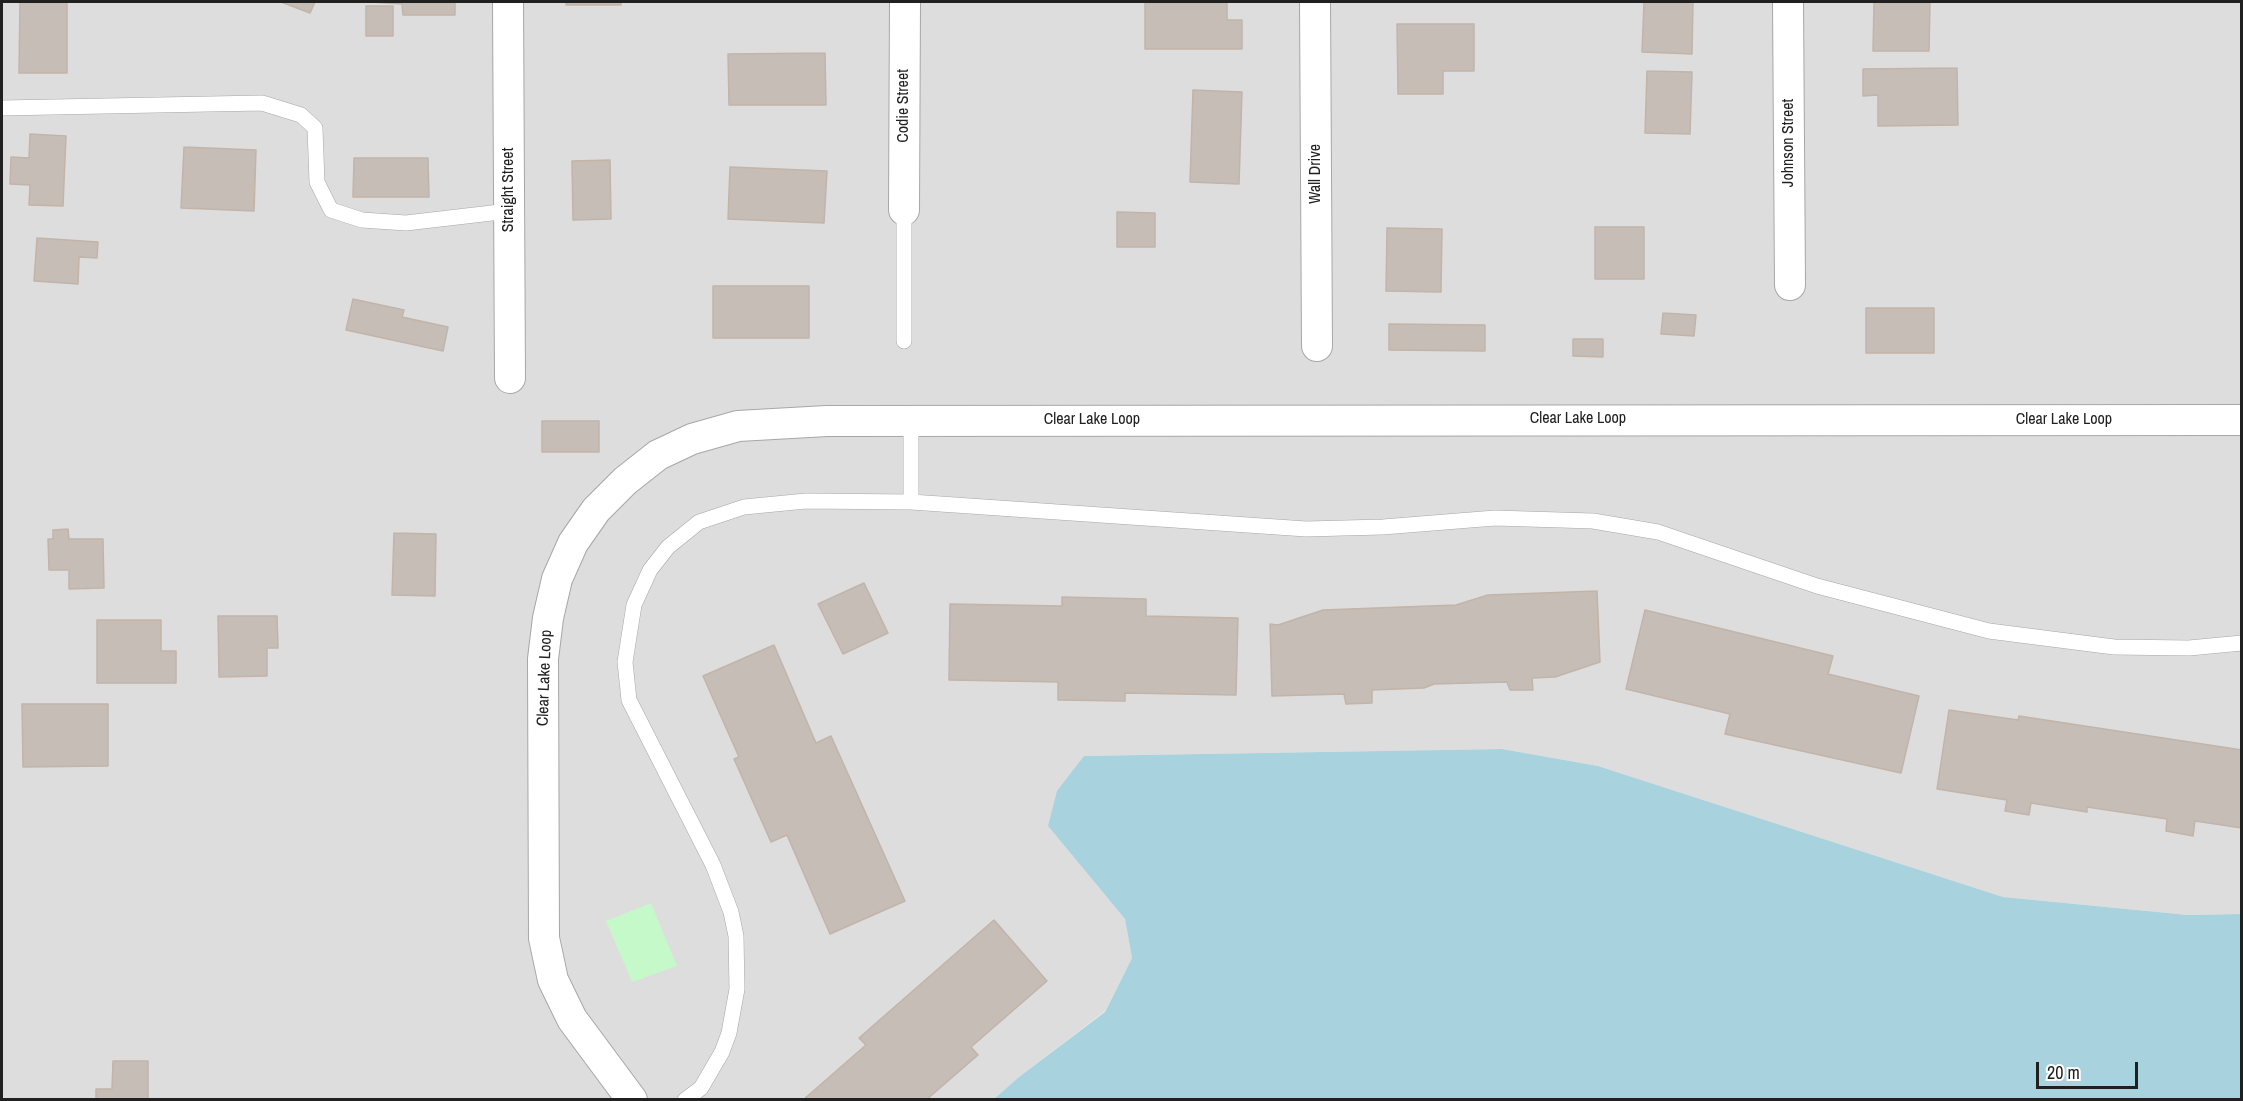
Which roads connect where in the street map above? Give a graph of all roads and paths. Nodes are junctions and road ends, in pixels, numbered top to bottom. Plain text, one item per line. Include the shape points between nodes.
1 (508, 2) edge
2 (904, 2) edge
3 (1315, 2) edge
4 (1788, 2) edge
5 (2, 108) edge
6 (904, 210) joint
7 (509, 211) junction
8 (1790, 285) dead end
9 (904, 341) dead end
10 (1317, 346) dead end
11 (510, 378) dead end
12 (911, 420) junction
13 (2241, 420) edge
14 (911, 502) junction
15 (2241, 643) edge
16 (632, 1100) edge
17 (685, 1100) edge

1 - 7 street, Straight Street
2 - 6 street, Codie Street
3 - 10 street, Wall Drive
4 - 8 street, Johnson Street
5 - 7 lane via 262,103 301,115 315,128 318,182 331,210 362,220 406,223
6 - 9 lane
7 - 11 street, Straight Street
12 - 13 street, Clear Lake Loop
12 - 14 lane
12 - 16 street, Clear Lake Loop via 738,426 692,439 658,455 596,510 573,543 557,579 543,659 544,938 553,980 572,1019
14 - 15 lane via 1306,529 1495,518 1593,521 1659,532 1817,586 1989,631 2114,647 2189,648
14 - 17 lane via 806,501 744,507 699,522 668,547 650,570 634,605 625,662 629,700 713,864 736,936 736,989 729,1033 701,1088

